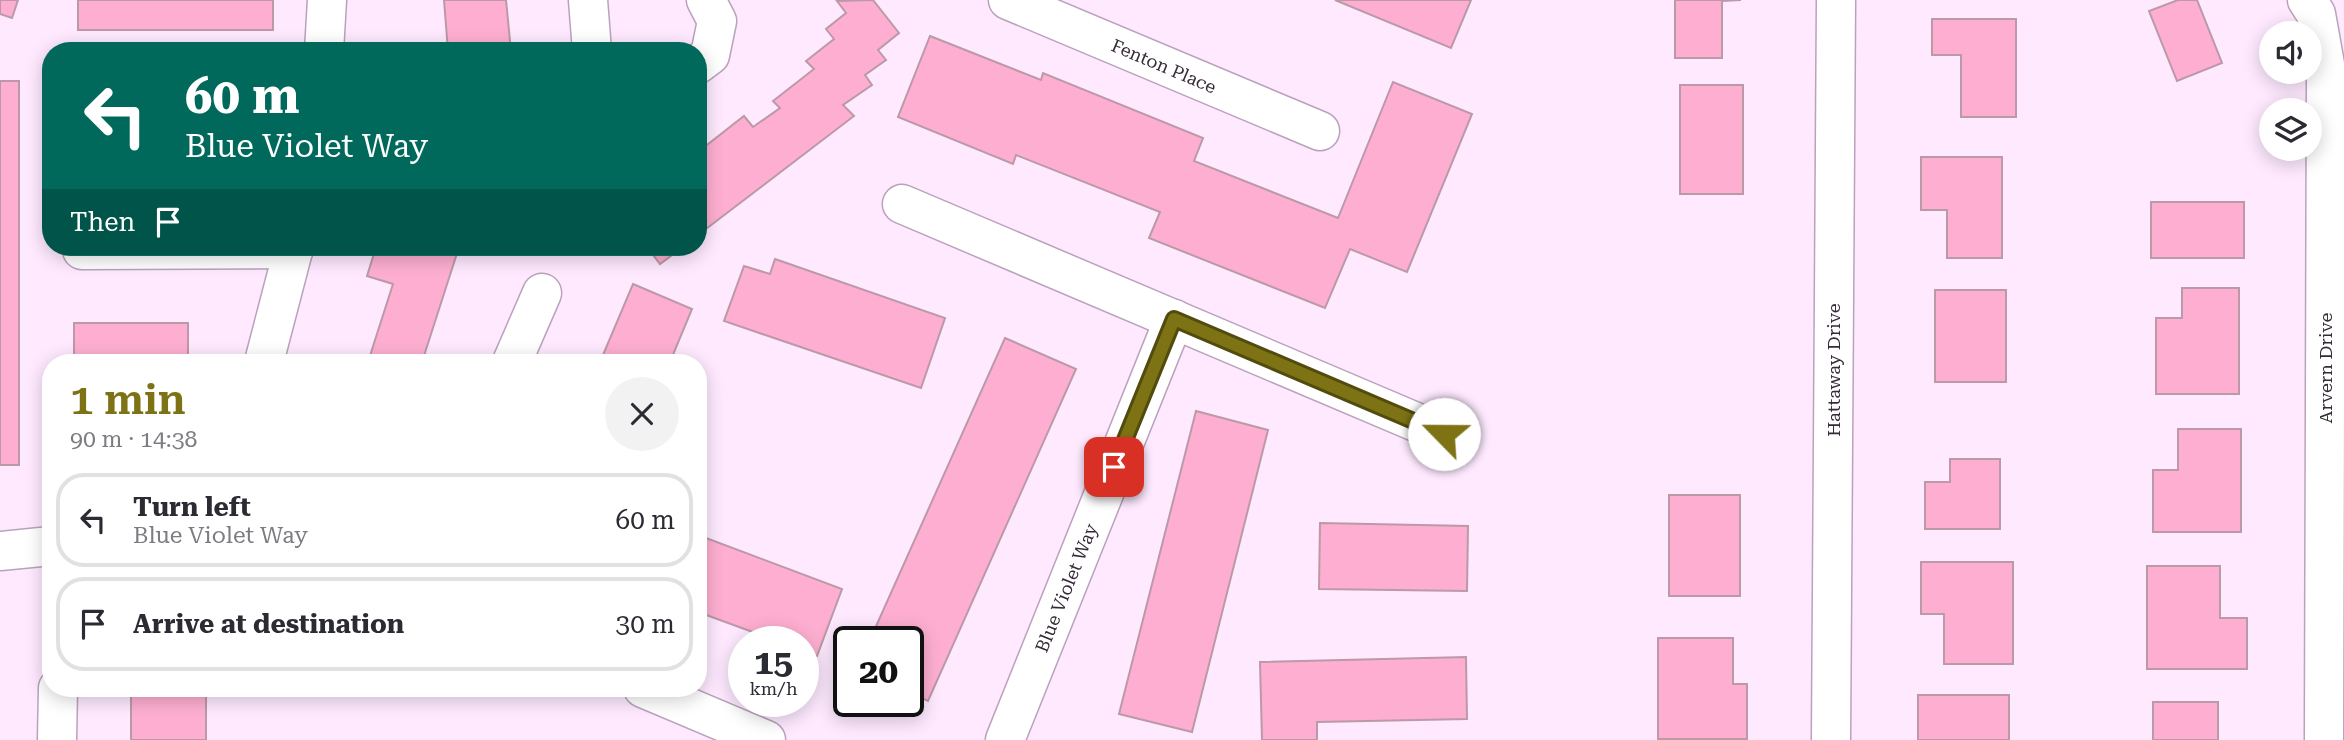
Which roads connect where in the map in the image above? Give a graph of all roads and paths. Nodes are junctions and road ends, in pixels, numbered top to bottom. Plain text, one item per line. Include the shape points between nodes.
1 (327, 0) edge
2 (589, 0) edge
3 (706, 0) edge
4 (1008, 0) edge
5 (1836, 0) edge
6 (2307, 0) edge
7 (324, 42) edge
8 (591, 42) edge
9 (707, 57) edge
10 (2335, 70) edge
11 (1320, 131) dead end
12 (902, 204) dead end
13 (292, 256) edge
14 (542, 293) dead end
15 (1174, 319) junction
16 (266, 354) edge
17 (515, 354) edge
18 (1444, 434) dead end
19 (42, 547) edge
20 (0, 551) edge
21 (58, 697) edge
22 (664, 697) edge
23 (57, 740) edge
24 (766, 740) edge
25 (1005, 740) edge
26 (1831, 740) edge
27 (2324, 740) edge

1 - 7 street
2 - 8 street
3 - 9 street via 717,21
4 - 11 street, Fenton Place
5 - 26 street, Hattaway Drive
6 - 10 street, Arvern Drive via 2316,13
10 - 27 street, Arvern Drive
12 - 15 street
13 - 16 street
14 - 17 street
15 - 18 street
15 - 25 street, Blue Violet Way
19 - 20 street
21 - 23 street
22 - 24 street

